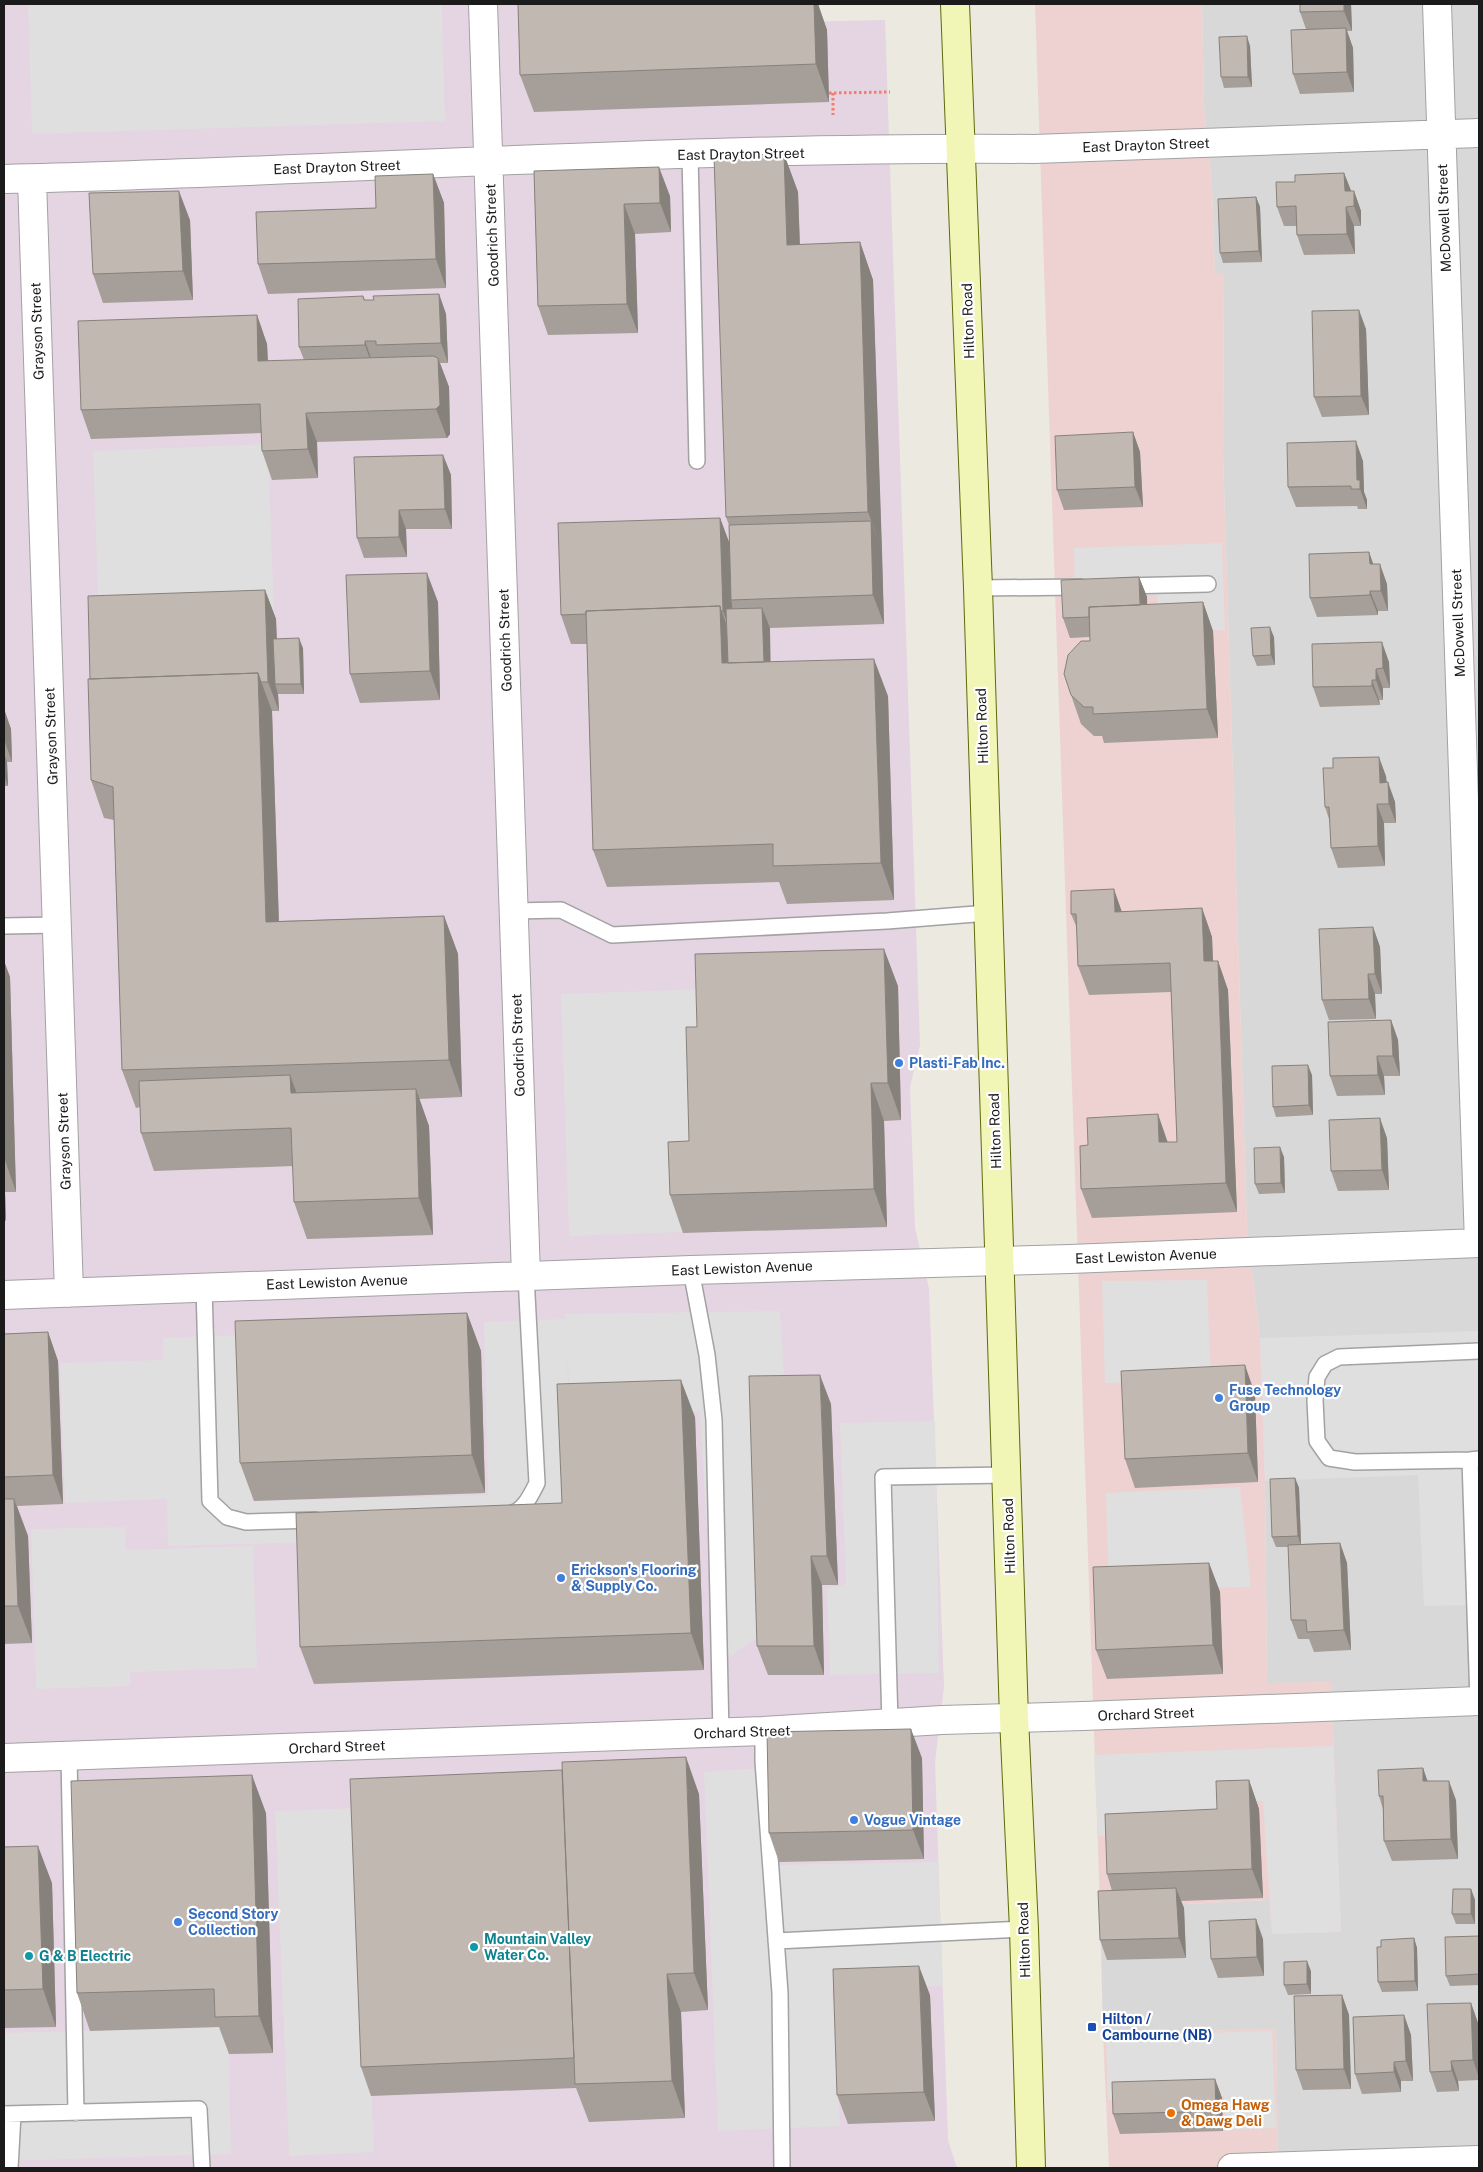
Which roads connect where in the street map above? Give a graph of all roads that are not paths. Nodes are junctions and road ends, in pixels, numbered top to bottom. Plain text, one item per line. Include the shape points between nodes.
1 (483, 4) edge
2 (955, 4) edge
3 (1437, 4) edge
4 (1479, 133) edge
5 (1441, 136) junction
6 (960, 149) junction
7 (690, 155) junction
8 (489, 161) junction
9 (32, 179) junction
10 (4, 180) edge
11 (697, 461) dead end
12 (1208, 584) dead end
13 (978, 588) junction
14 (514, 911) junction
15 (988, 913) junction
16 (57, 925) junction
17 (4, 926) edge
18 (1479, 1242) edge
19 (999, 1261) junction
20 (692, 1270) junction
21 (526, 1276) junction
22 (204, 1287) junction
23 (69, 1293) junction
24 (4, 1295) edge
25 (1479, 1351) edge
26 (1475, 1459) edge
27 (1008, 1475) junction
28 (493, 1514) edge
29 (325, 1520) edge
30 (1479, 1701) edge
31 (1014, 1718) junction
32 (890, 1723) junction
33 (763, 1731) junction
34 (721, 1733) junction
35 (69, 1756) junction
36 (4, 1758) edge
37 (1024, 1929) junction
38 (776, 1941) junction
39 (76, 2113) junction
40 (9, 2114) edge
41 (1479, 2160) edge
42 (10, 2168) edge
43 (202, 2168) edge
44 (782, 2168) edge
45 (1032, 2168) edge
46 (1232, 2168) edge

1 - 8 street, Goodrich Street
2 - 6 street, Hilton Road
3 - 5 street, McDowell Street
4 - 5 street, East Drayton Street
5 - 6 street, East Drayton Street via 1034,150
5 - 18 street, McDowell Street
6 - 7 street, East Drayton Street
6 - 13 street, Hilton Road
7 - 8 street, East Drayton Street
7 - 11 lane
8 - 9 street, East Drayton Street
8 - 14 street, Goodrich Street
9 - 10 street, East Drayton Street
9 - 16 street, Grayson Street
12 - 13 lane
13 - 15 street, Hilton Road
14 - 15 lane via 561,910 612,935
14 - 21 street, Goodrich Street
15 - 19 street, Hilton Road
16 - 17 lane
16 - 23 street, Grayson Street
18 - 19 street, East Lewiston Avenue
19 - 20 street, East Lewiston Avenue
19 - 27 street, Hilton Road
20 - 21 street, East Lewiston Avenue
20 - 34 lane via 707,1355 714,1420
21 - 22 street, East Lewiston Avenue
21 - 28 lane via 536,1483 529,1500 512,1514
22 - 23 street, East Lewiston Avenue
22 - 29 lane via 210,1501 227,1517 246,1522
23 - 24 street, East Lewiston Avenue
25 - 26 lane via 1339,1357 1325,1364 1317,1377 1315,1400 1317,1441 1329,1458 1356,1462
26 - 30 lane
27 - 31 street, Hilton Road
27 - 32 lane via 882,1477
30 - 31 street, Orchard Street
31 - 32 street, Orchard Street
31 - 37 street, Hilton Road
32 - 33 street, Orchard Street
33 - 34 street, Orchard Street
33 - 38 lane
34 - 35 street, Orchard Street
35 - 36 street, Orchard Street
35 - 39 lane
37 - 38 lane
37 - 45 street, Hilton Road
38 - 44 lane via 780,1993
39 - 40 lane
39 - 43 lane via 199,2109
40 - 42 lane
41 - 46 street

